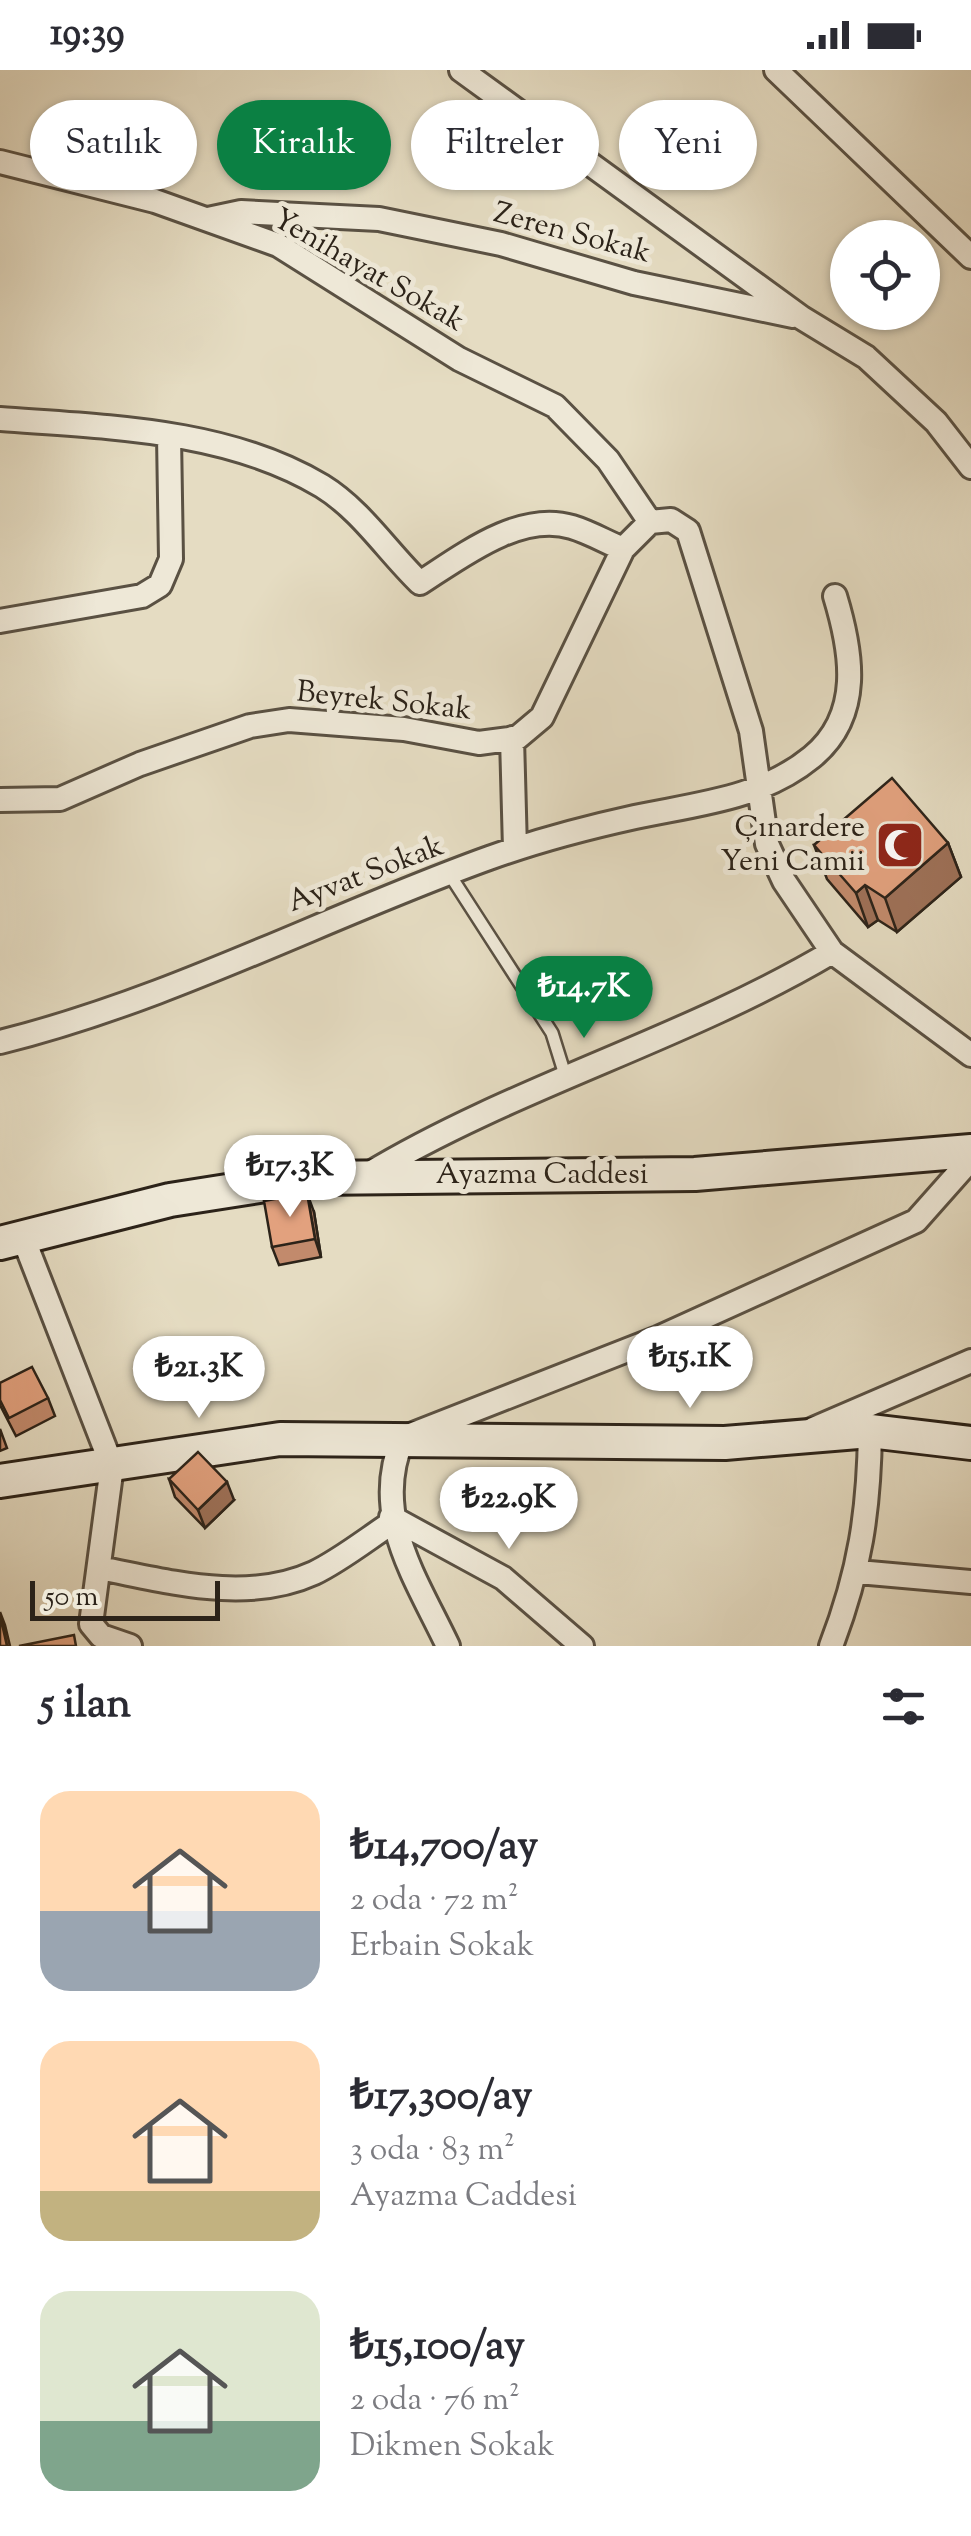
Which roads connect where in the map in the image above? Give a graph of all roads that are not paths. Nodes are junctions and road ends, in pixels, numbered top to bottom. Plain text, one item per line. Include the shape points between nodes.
1 (461, 70) edge
2 (776, 70) edge
3 (804, 78) edge
4 (0, 162) edge
5 (206, 220) junction
6 (971, 257) edge
7 (802, 318) junction
8 (0, 419) edge
9 (170, 436) junction
10 (971, 468) edge
11 (650, 522) junction
12 (623, 549) junction
13 (835, 596) dead end
14 (0, 621) edge
15 (512, 738) junction
16 (760, 785) junction
17 (0, 800) edge
18 (515, 849) junction
19 (450, 875) junction
20 (832, 952) junction
21 (0, 1042) edge
22 (971, 1055) edge
23 (566, 1078) junction
24 (971, 1155) edge
25 (363, 1177) junction
26 (12, 1241) edge
27 (971, 1361) edge
28 (870, 1431) junction
29 (798, 1435) junction
30 (402, 1438) junction
31 (971, 1443) edge
32 (112, 1466) junction
33 (0, 1480) edge
34 (392, 1520) junction
35 (98, 1568) junction
36 (858, 1572) junction
37 (971, 1582) edge
38 (130, 1646) edge
39 (448, 1646) edge
40 (582, 1646) edge
41 (830, 1646) edge

1 - 7 street
2 - 3 street
3 - 6 street
4 - 5 street, Yenihayat Sokak
5 - 7 street, Zeren Sokak via 241,212 379,218
5 - 11 street, Yenihayat Sokak via 278,246 459,359 555,406 608,460
7 - 10 street via 866,356 936,422
8 - 9 street
9 - 12 street via 233,449 324,487 420,583 472,549 535,523 570,526
9 - 14 street via 170,559 160,585 142,596
11 - 12 street, Beyrek Sokak
11 - 16 street via 671,520 688,531 747,715
12 - 15 street, Beyrek Sokak via 542,717
13 - 16 street, Ayvat Sokak via 849,648 843,716 811,758
15 - 17 street, Beyrek Sokak via 479,743 289,720 213,738 60,799
15 - 18 street
16 - 18 street, Ayvat Sokak via 701,807 638,816
16 - 20 street via 767,844
18 - 19 street, Ayvat Sokak
19 - 21 street, Ayvat Sokak via 98,1016
19 - 23 lane via 552,1033
20 - 22 street
20 - 23 street via 735,1005
23 - 25 street via 444,1129
24 - 25 street, Ayazma Caddesi via 695,1174
24 - 30 street via 916,1221 658,1338
25 - 26 street, Ayazma Caddesi via 310,1178 170,1200
26 - 32 street
27 - 29 street
28 - 29 street
28 - 31 street
28 - 36 street
29 - 30 street via 725,1443
30 - 32 street via 280,1439
30 - 34 street via 393,1460
32 - 33 street
32 - 35 street
34 - 35 street via 314,1572 266,1589
34 - 39 street
34 - 40 street via 503,1578
35 - 38 street via 91,1624 101,1636
36 - 37 street
36 - 41 street

